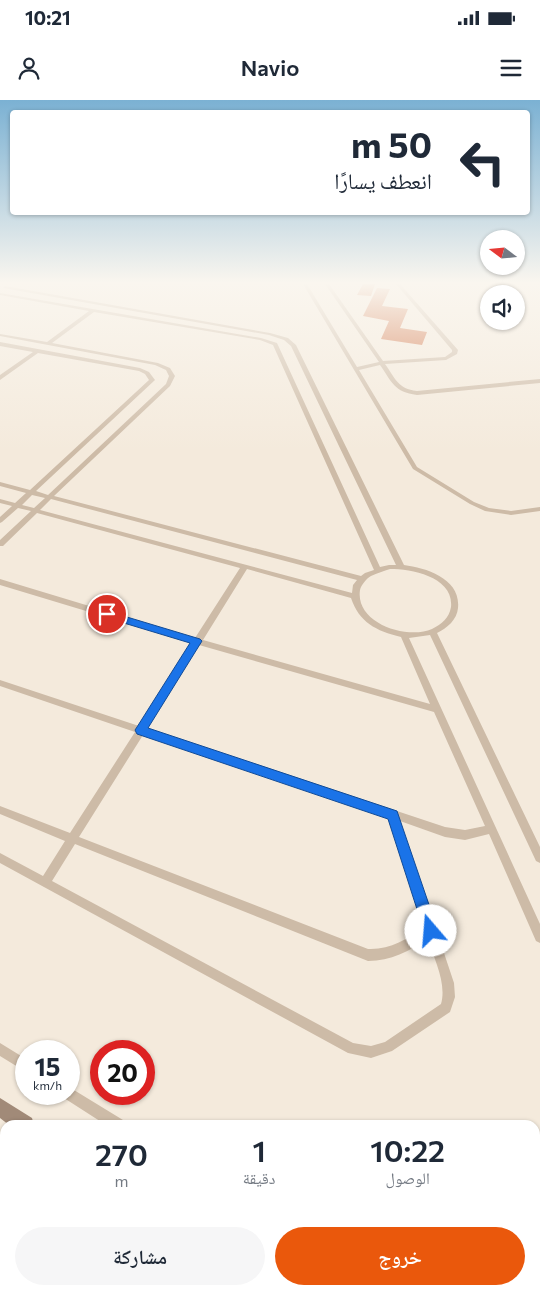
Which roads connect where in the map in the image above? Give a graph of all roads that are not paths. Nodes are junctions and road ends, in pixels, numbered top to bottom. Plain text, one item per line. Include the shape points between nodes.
1 (25, 340) edge
2 (54, 340) edge
3 (263, 340) edge
4 (286, 340) edge
5 (338, 340) edge
6 (366, 340) edge
7 (446, 340) edge
8 (0, 344) edge
9 (48, 344) junction
10 (37, 351) junction
11 (382, 363) junction
12 (356, 369) junction
13 (540, 376) edge
14 (0, 378) edge
15 (537, 381) edge
16 (0, 484) edge
17 (31, 492) junction
18 (50, 497) junction
19 (0, 501) edge
20 (17, 505) junction
21 (540, 509) edge
22 (36, 511) junction
23 (0, 521) edge
24 (0, 544) edge
25 (245, 566) junction
26 (401, 567) junction
27 (378, 570) junction
28 (362, 579) junction
29 (0, 582) edge
30 (354, 596) junction
31 (432, 632) junction
32 (404, 635) junction
33 (197, 641) junction
34 (0, 683) edge
35 (437, 709) junction
36 (141, 730) junction
37 (0, 810) edge
38 (393, 815) junction
39 (491, 829) junction
40 (72, 839) junction
41 (0, 858) edge
42 (540, 858) edge
43 (45, 882) junction
44 (431, 931) junction
45 (540, 937) edge
46 (0, 1050) edge
47 (15, 1059) edge
48 (80, 1101) edge
49 (0, 1107) edge
50 (18, 1120) edge
51 (110, 1120) edge

1 - 9 lane
2 - 9 lane
3 - 27 lane via 275,344
4 - 26 lane via 293,345
5 - 12 lane
6 - 11 lane
7 - 11 lane via 455,353 446,358
8 - 10 lane
9 - 18 lane via 160,366 170,371 172,376 168,385
10 - 14 lane
10 - 17 lane via 140,370 150,375 152,380
11 - 12 lane
11 - 15 lane via 399,388 407,392
12 - 21 lane via 415,468 487,510 511,513
13 - 15 lane
16 - 17 lane
17 - 18 lane
17 - 20 lane
18 - 22 lane
18 - 28 lane
19 - 20 lane
20 - 22 lane
20 - 23 lane
22 - 24 lane
22 - 25 lane
25 - 30 lane
25 - 33 lane
26 - 27 lane
26 - 31 lane via 428,572 452,593 455,606 451,619
27 - 28 lane
28 - 30 lane
29 - 33 lane
30 - 32 lane via 358,609 368,621 384,630
31 - 32 lane
31 - 42 lane
32 - 35 lane
33 - 35 lane
33 - 36 lane
34 - 36 lane
35 - 39 lane
36 - 38 lane
36 - 40 lane
37 - 40 lane
38 - 39 lane via 455,834
38 - 44 lane
39 - 45 lane
40 - 43 lane
40 - 44 lane via 368,955 389,954
41 - 43 lane
43 - 44 lane via 362,1052 388,1047 446,1008 448,983
46 - 47 lane
48 - 51 lane
49 - 50 street

